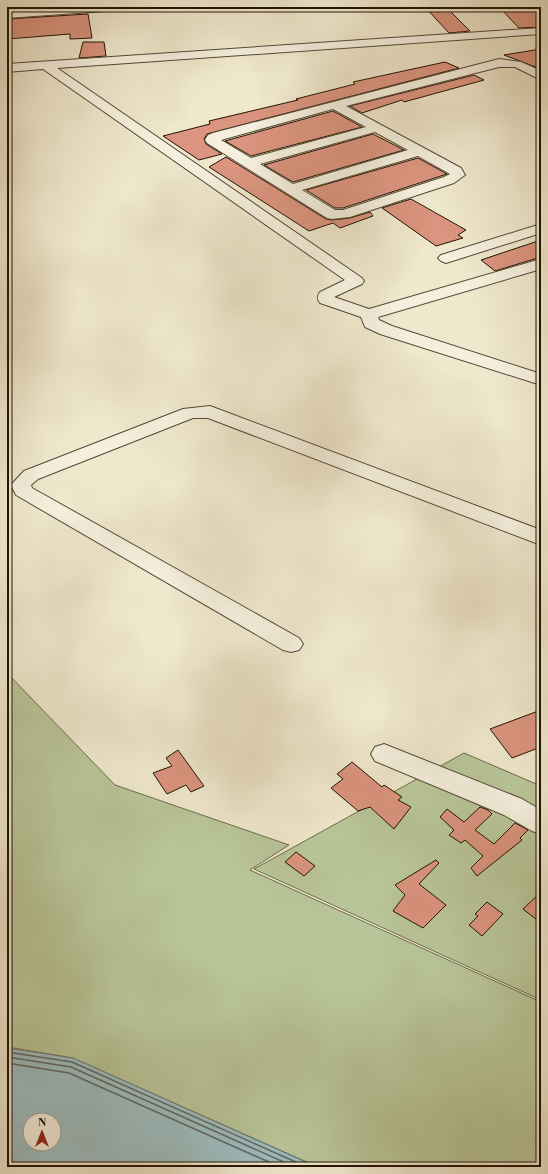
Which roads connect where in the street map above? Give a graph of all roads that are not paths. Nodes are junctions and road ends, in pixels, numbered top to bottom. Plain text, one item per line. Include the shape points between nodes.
1 (120, 7) edge
2 (67, 9) edge
3 (7, 15) edge
4 (541, 31) edge
5 (45, 65) junction
6 (7, 68) edge
7 (541, 76) edge
8 (335, 105) junction
9 (376, 128) junction
10 (420, 151) junction
11 (250, 163) junction
12 (292, 189) junction
13 (541, 228) edge
14 (446, 258) dead end
15 (541, 264) edge
16 (368, 314) junction
17 (541, 380) edge
18 (541, 538) edge
19 (292, 644) dead end
20 (384, 754) dead end
21 (541, 823) edge

1 - 2 street
2 - 3 street
4 - 5 street
5 - 6 street
5 - 16 street via 356,281 326,295 326,300
7 - 8 street via 517,64 500,63
8 - 9 street
8 - 11 street via 213,138 216,143
9 - 10 street
9 - 11 street
10 - 12 street
10 - 12 street via 456,171 458,175 338,215 332,215
11 - 12 street
13 - 14 street
15 - 16 street
16 - 17 street via 371,323 386,330
18 - 19 street via 210,412 190,414 61,463 31,475 21,485 23,491
20 - 21 street via 513,807

